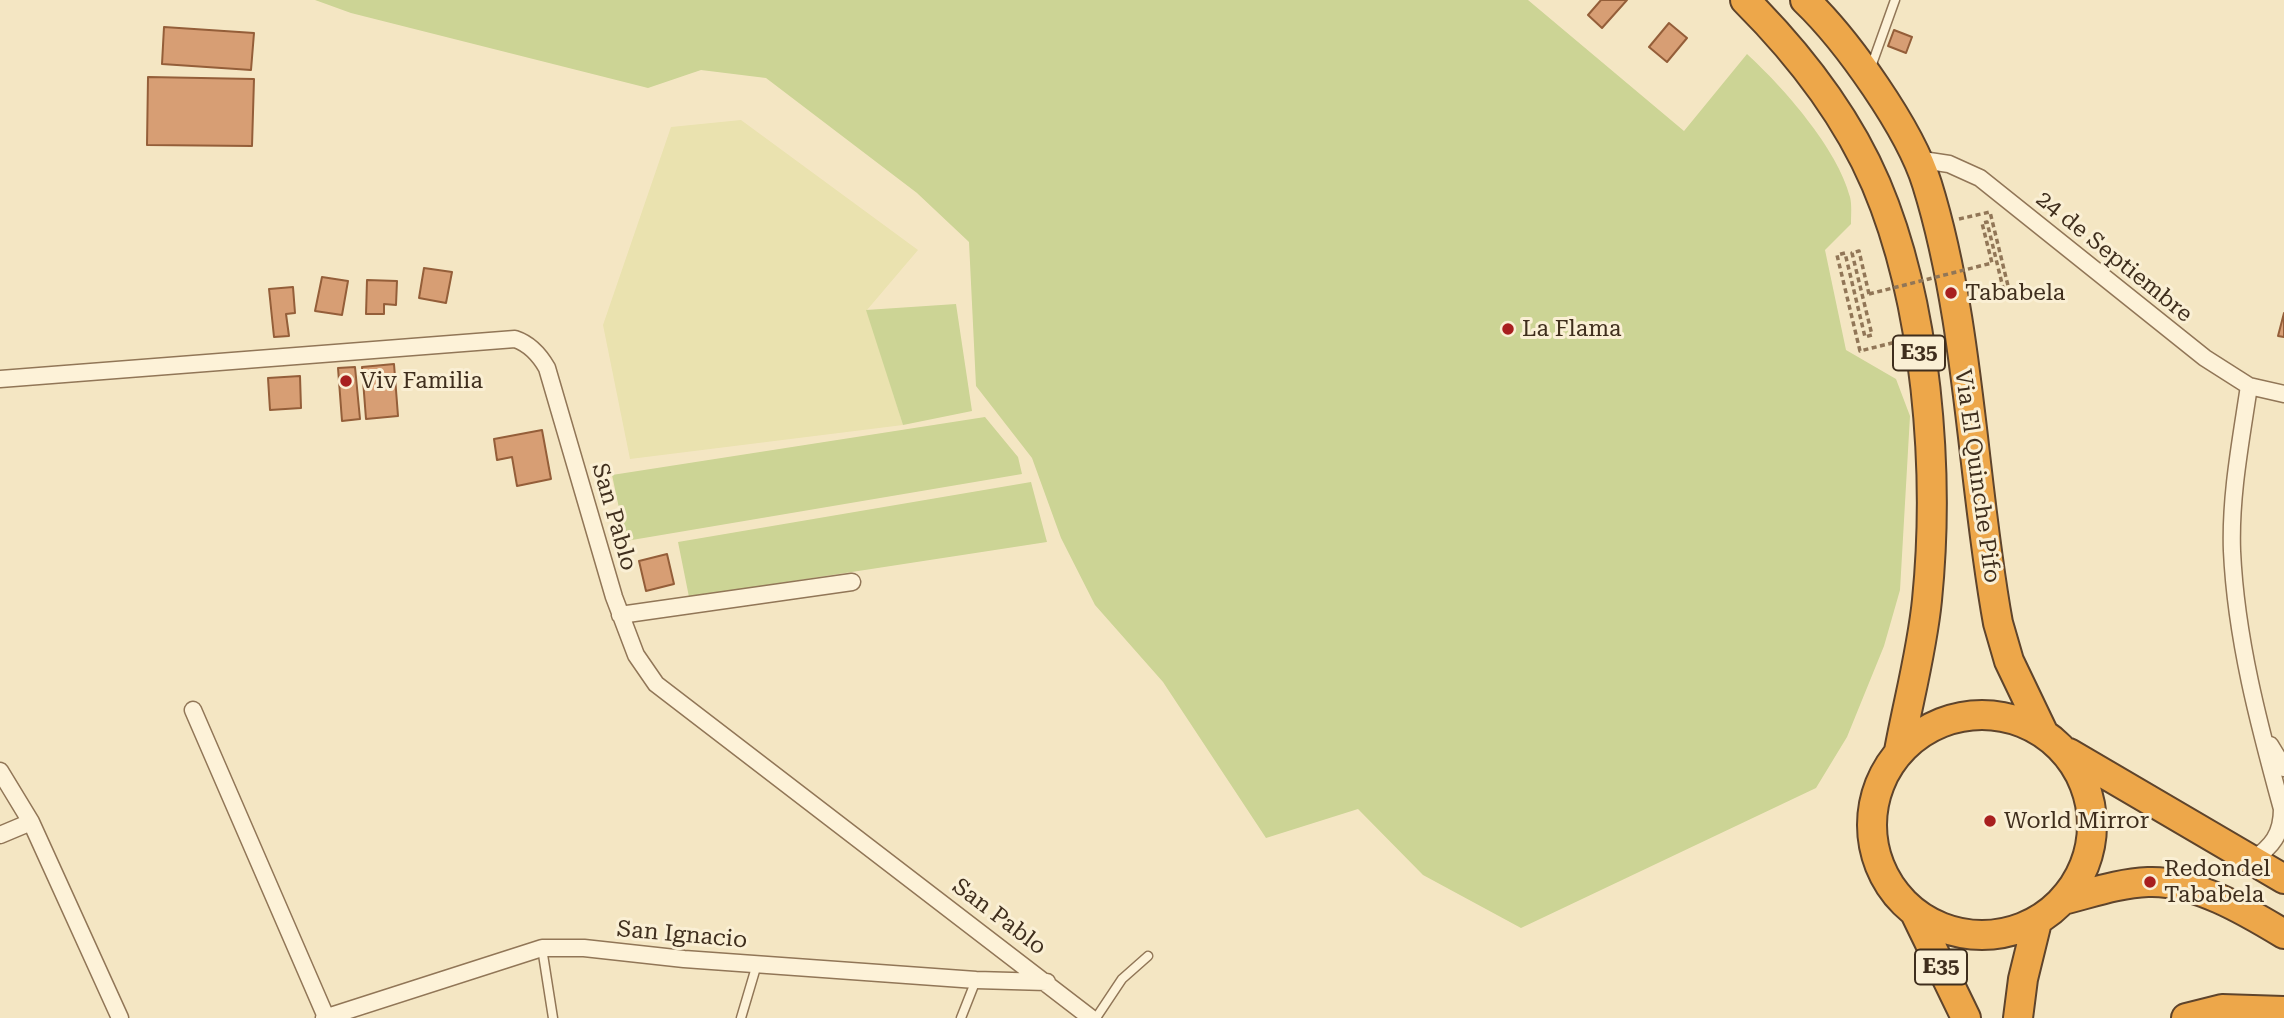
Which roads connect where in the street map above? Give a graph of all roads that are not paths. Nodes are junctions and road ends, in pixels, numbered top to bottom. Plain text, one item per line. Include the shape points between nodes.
1 (1745, 0) edge
2 (1805, 0) edge
3 (1895, 0) edge
4 (1868, 77) junction
5 (1916, 159) junction
6 (0, 379) edge
7 (2249, 386) junction
8 (2284, 394) edge
9 (852, 582) dead end
10 (620, 615) junction
11 (193, 710) dead end
12 (2260, 728) junction
13 (2053, 741) junction
14 (1899, 751) junction
15 (2284, 768) edge
16 (0, 771) edge
17 (31, 822) junction
18 (0, 835) edge
19 (2252, 860) junction
20 (2284, 879) edge
21 (2063, 900) junction
22 (1916, 915) junction
23 (2037, 922) junction
24 (2284, 934) edge
25 (542, 948) junction
26 (1147, 956) dead end
27 (757, 964) junction
28 (976, 980) junction
29 (1047, 982) junction
30 (2284, 1011) edge
31 (120, 1018) edge
32 (325, 1018) edge
33 (553, 1018) edge
34 (741, 1018) edge
35 (961, 1018) edge
36 (1093, 1018) edge
37 (1966, 1018) edge
38 (2018, 1018) edge
39 (2186, 1018) edge

1 - 14 highway, E35 via 1778,33 1845,124 1876,184 1910,297 1926,396 1932,532 1927,603
2 - 4 highway, Via El Quinche Pifo / E35
3 - 4 lane
4 - 5 highway, Via El Quinche Pifo / E35
5 - 7 street, 24 de Septiembre via 1949,164 1980,178 2161,325
5 - 13 highway, Via El Quinche Pifo / E35 via 1927,183 1948,274 1998,623 2009,661
6 - 10 street, San Pablo via 515,339 523,342 547,368
7 - 8 street, 24 de Septiembre
7 - 12 street via 2232,550 2237,606
9 - 10 street
10 - 29 street, San Pablo via 636,655 656,684
11 - 32 street
12 - 15 street
12 - 19 street via 2282,821 2275,839
13 - 14 highway, E35 via 2018,720 1986,714 1954,718 1924,731
13 - 19 highway
13 - 21 highway, E35 via 2080,773 2091,805 2092,839 2082,872
14 - 22 highway, E35 via 1879,783 1871,819 1874,856 1890,889
16 - 17 street
17 - 18 street
17 - 31 street
19 - 20 highway
21 - 23 highway, E35
21 - 24 highway via 2150,882 2182,886
22 - 23 highway, E35 via 1944,930 1975,936 2007,933
22 - 37 highway, E35
23 - 38 highway
25 - 27 street, San Ignacio
25 - 32 street, San Ignacio
25 - 33 lane
26 - 36 lane via 1122,979
27 - 28 street, San Ignacio
27 - 34 lane
28 - 29 street, San Ignacio
28 - 35 lane
29 - 36 street, San Pablo
30 - 39 highway via 2222,1009

